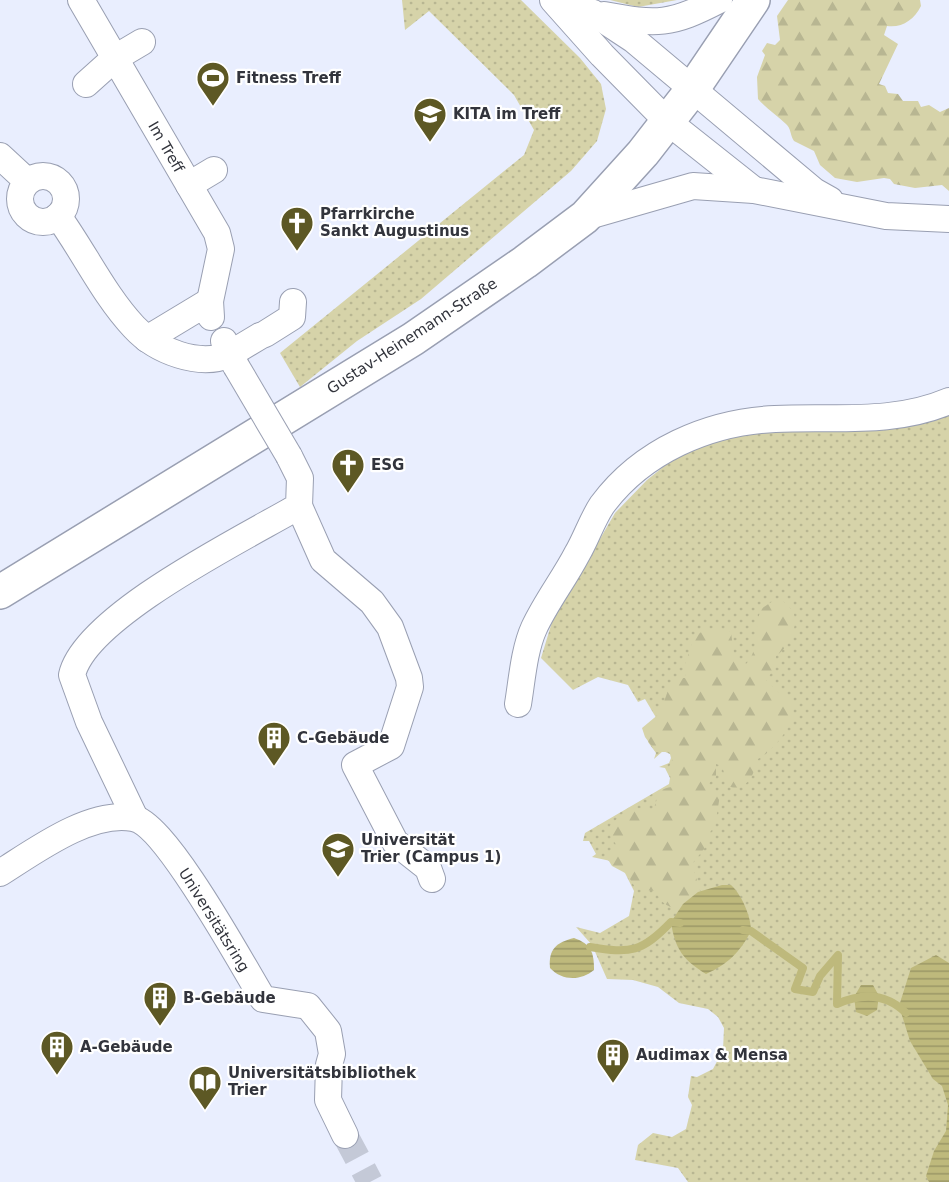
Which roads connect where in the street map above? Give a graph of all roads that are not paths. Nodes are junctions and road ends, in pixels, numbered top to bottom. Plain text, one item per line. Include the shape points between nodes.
1 (81, 0) edge
2 (553, 0) edge
3 (559, 0) edge
4 (719, 0) edge
5 (753, 0) edge
6 (593, 13) junction
7 (142, 42) dead end
8 (115, 58) junction
9 (86, 84) dead end
10 (692, 90) junction
11 (668, 121) junction
12 (0, 156) edge
13 (214, 170) dead end
14 (189, 185) junction
15 (754, 190) junction
16 (852, 211) junction
17 (585, 217) junction
18 (949, 219) edge
19 (293, 302) dead end
20 (147, 339) junction
21 (230, 354) junction
22 (949, 401) edge
23 (299, 506) junction
24 (0, 592) edge
25 (518, 704) dead end
26 (135, 818) junction
27 (0, 873) edge
28 (432, 879) dead end
29 (345, 1135) tunnel mouth

1 - 8 street, Im Treff
2 - 11 street via 602,56
3 - 6 street
4 - 6 street via 666,22
5 - 10 main road, Gustav-Heinemann-Straße
6 - 10 street via 634,39
7 - 8 street
8 - 9 street
8 - 14 street, Im Treff
10 - 11 main road, Gustav-Heinemann-Straße
10 - 16 street via 814,191
11 - 15 street
11 - 17 main road, Gustav-Heinemann-Straße
12 - 20 street via 27,181 19,200 22,210 39,222 58,216 122,312
13 - 14 street
14 - 20 street, Im Treff via 217,233 221,249 205,310
15 - 16 street
15 - 17 street via 693,186
16 - 18 street
17 - 24 main road, Gustav-Heinemann-Straße via 413,339
19 - 21 street via 292,317
20 - 21 street via 194,359 215,361
21 - 23 street, bridge via 300,478
22 - 25 street via 926,411 878,418 736,422 671,445 601,506 533,630
23 - 26 street via 121,614 83,652 73,670 89,722
23 - 28 street via 323,560 372,602 390,627 407,672 410,687 391,746 355,765 395,842 428,868
26 - 27 street via 114,817 85,825
26 - 29 street, Universitätsring via 164,843 188,875 263,999 308,1006 328,1031 332,1054 328,1100

